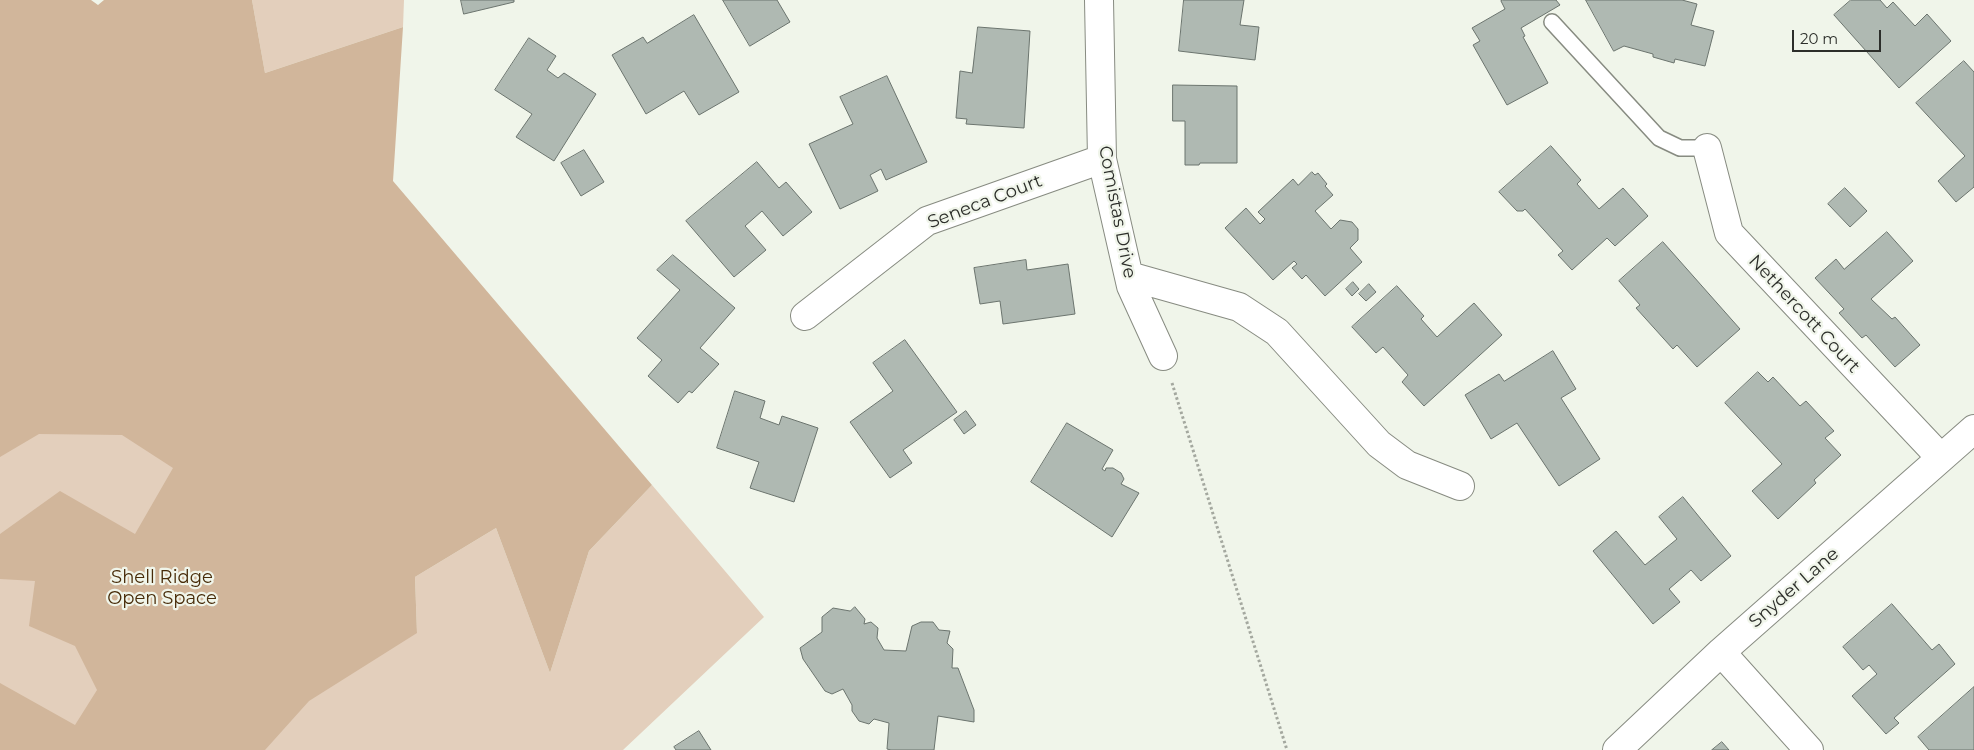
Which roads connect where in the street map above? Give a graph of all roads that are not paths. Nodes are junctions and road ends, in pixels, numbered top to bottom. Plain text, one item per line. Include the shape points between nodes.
1 (1099, 0) edge
2 (1552, 22) dead end
3 (1707, 148) joint
4 (1102, 159) junction
5 (1129, 276) junction
6 (805, 316) dead end
7 (1163, 356) road end
8 (1974, 429) edge
9 (1941, 458) junction
10 (1460, 486) dead end
11 (1721, 652) junction
12 (1617, 750) edge
13 (1809, 750) edge

1 - 4 street, Comistas Drive
2 - 3 lane via 1659,138 1680,148
3 - 9 street, Nethercott Court via 1729,233
4 - 5 street, Comistas Drive
4 - 6 street, Seneca Court via 928,221
5 - 7 street, Comistas Drive
5 - 10 street via 1239,306 1277,332 1380,444 1407,465
8 - 9 street, Snyder Lane
9 - 11 street, Snyder Lane
11 - 12 street, Snyder Lane
11 - 13 street

